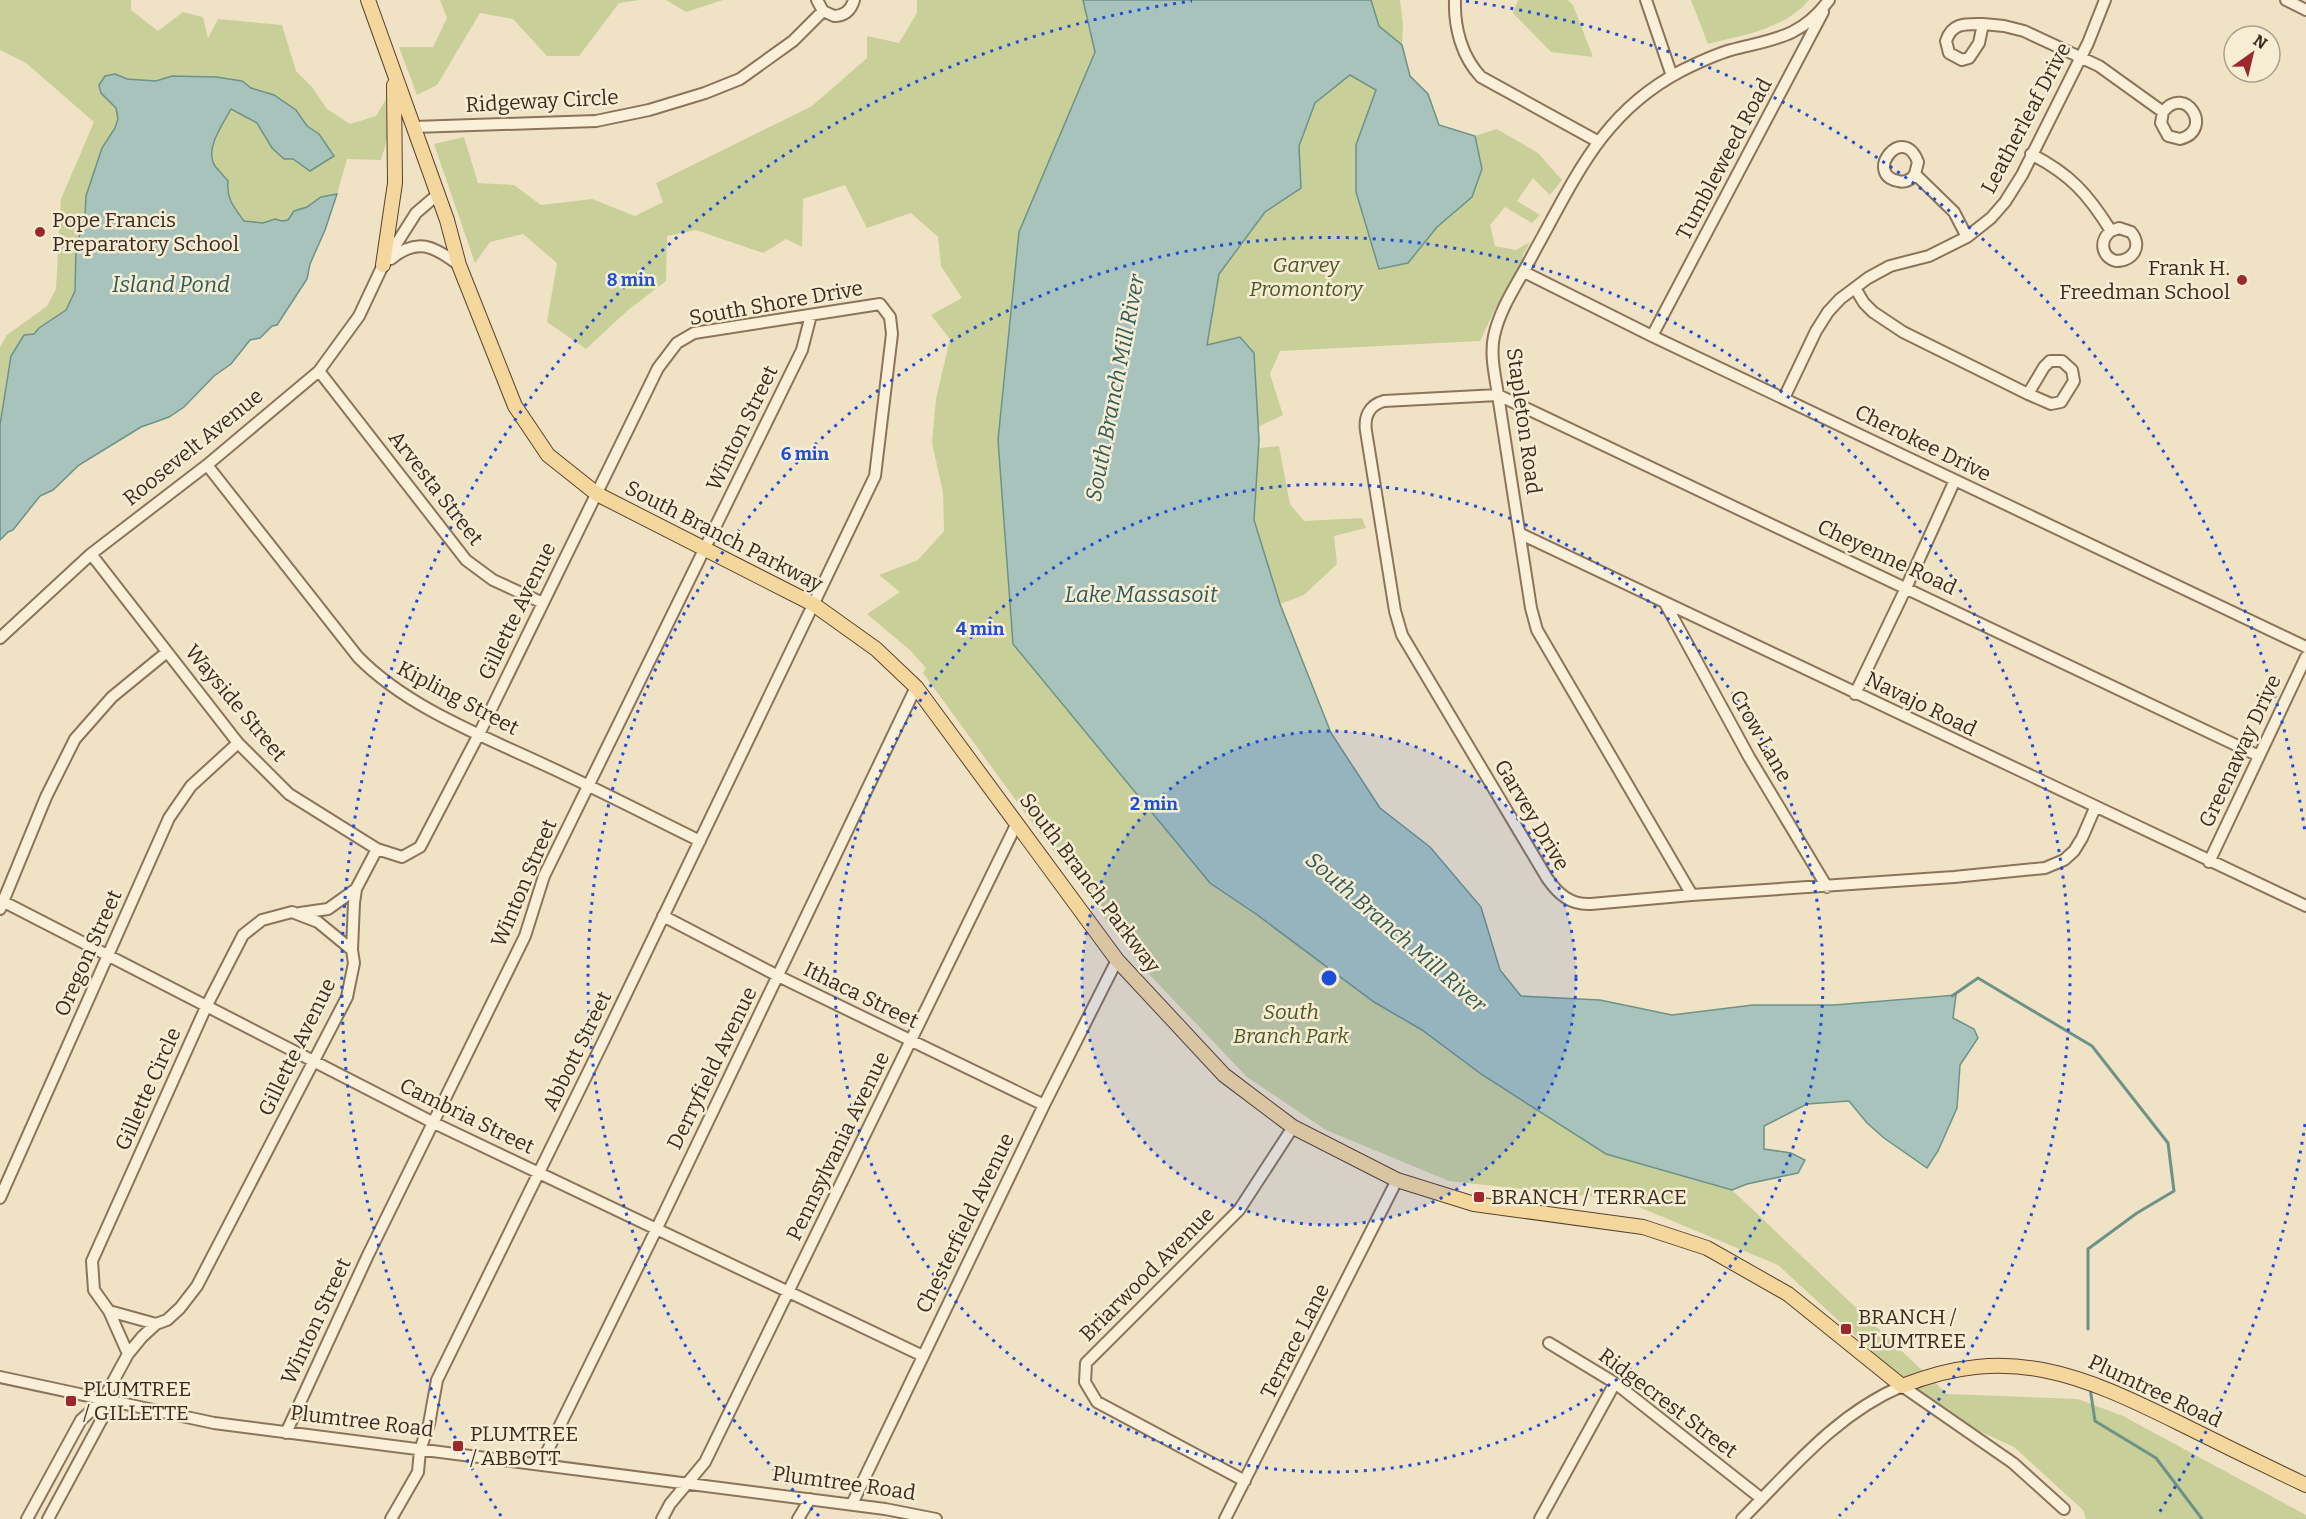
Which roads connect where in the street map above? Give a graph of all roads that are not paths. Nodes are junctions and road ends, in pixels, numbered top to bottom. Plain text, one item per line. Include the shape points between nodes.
1 (368, 0) edge
2 (817, 0) edge
3 (854, 0) edge
4 (1455, 0) edge
5 (1646, 0) edge
6 (1829, 0) edge
7 (2105, 0) edge
8 (2286, 0) edge
9 (2306, 10) edge
10 (822, 11) junction
11 (1983, 24) dead end
12 (2080, 59) junction
13 (392, 68) junction
14 (1672, 76) junction
15 (2163, 112) dead end
16 (414, 127) junction
17 (1597, 141) junction
18 (2031, 154) junction
19 (1915, 174) dead end
20 (437, 195) junction
21 (2111, 231) dead end
22 (1966, 237) junction
23 (383, 265) junction
24 (459, 265) junction
25 (1524, 272) junction
26 (1855, 288) junction
27 (812, 315) junction
28 (1652, 336) junction
29 (319, 371) junction
30 (1498, 394) junction
31 (2028, 394) junction
32 (1784, 398) junction
33 (207, 465) junction
34 (1955, 480) junction
35 (597, 495) junction
36 (1521, 534) junction
37 (703, 549) junction
38 (91, 554) junction
39 (1906, 588) junction
40 (543, 603) junction
41 (1665, 603) junction
42 (813, 604) junction
43 (0, 638) edge
44 (2306, 647) edge
45 (168, 652) junction
46 (2306, 657) edge
47 (916, 687) junction
48 (1855, 694) junction
49 (478, 734) junction
50 (238, 743) junction
51 (2259, 756) junction
52 (588, 785) junction
53 (2095, 808) junction
54 (1017, 823) junction
55 (700, 841) junction
56 (377, 849) junction
57 (2209, 862) junction
58 (1827, 887) junction
59 (356, 889) junction
60 (1692, 895) junction
61 (1, 904) edge
62 (2306, 906) edge
63 (292, 912) junction
64 (663, 916) junction
65 (351, 950) junction
66 (107, 957) junction
67 (1118, 960) junction
68 (778, 976) junction
69 (206, 1007) junction
70 (911, 1040) junction
71 (313, 1061) junction
72 (1044, 1105) junction
73 (434, 1123) junction
74 (1293, 1127) junction
75 (539, 1173) junction
76 (1397, 1180) junction
77 (0, 1198) edge
78 (656, 1230) junction
79 (789, 1293) junction
80 (109, 1311) junction
81 (156, 1324) junction
82 (1549, 1343) dead end
83 (128, 1354) junction
84 (923, 1356) junction
85 (0, 1377) edge
86 (1615, 1383) junction
87 (1902, 1386) junction
88 (103, 1400) junction
89 (286, 1433) junction
90 (420, 1450) junction
91 (541, 1464) junction
92 (1245, 1481) junction
93 (689, 1483) junction
94 (2306, 1485) edge
95 (810, 1499) junction
96 (1762, 1499) junction
97 (852, 1504) junction
98 (2064, 1509) dead end
99 (27, 1519) edge
100 (48, 1519) edge
101 (391, 1519) edge
102 (662, 1519) edge
103 (798, 1519) edge
104 (932, 1519) edge
105 (1225, 1519) edge
106 (1540, 1519) edge
107 (1742, 1519) edge

1 - 13 main road, Roosevelt Avenue
2 - 10 street
3 - 10 street via 842,15
4 - 17 street via 1460,40 1481,78
5 - 14 street
6 - 14 street, Stapleton Road via 1796,32 1730,51
6 - 28 street, Tumbleweed Road
7 - 12 street, Leatherleaf Drive
8 - 9 street
10 - 16 street, Ridgeway Circle via 793,41 740,79 649,110 596,121
11 - 12 street via 2017,29
12 - 15 street via 2111,74
12 - 18 street, Leatherleaf Drive
13 - 16 main road, Roosevelt Avenue
13 - 23 main road, Roosevelt Avenue via 396,183
14 - 17 street, Stapleton Road via 1628,107
16 - 20 main road, Roosevelt Avenue
17 - 25 street, Stapleton Road
18 - 21 street via 2075,182
18 - 22 street, Leatherleaf Drive via 2005,202
19 - 22 street via 1954,212
20 - 23 street, Roosevelt Avenue via 416,213
20 - 24 main road, South Branch Parkway
22 - 26 street, Leatherleaf Drive via 1929,256 1890,266
23 - 24 street via 407,248 420,246 439,251
23 - 29 street, Roosevelt Avenue via 359,316
24 - 35 main road, South Branch Parkway via 515,406 548,455
25 - 28 street, Cherokee Drive
25 - 30 street, Stapleton Road via 1495,334
26 - 31 street via 1873,312 1904,332
26 - 32 street, Leatherleaf Drive via 1824,318
27 - 35 street, South Shore Drive via 694,333 677,343 658,368
27 - 37 street, Winton Street via 802,350
27 - 42 street, South Shore Drive via 880,304 890,317 892,334 875,476
28 - 32 street, Cherokee Drive
29 - 33 street, Roosevelt Avenue
29 - 40 street, Arvesta Street via 466,560 493,580
30 - 36 street, Stapleton Road
30 - 39 street, Cheyenne Road
30 - 60 street, Garvey Drive via 1384,401 1373,406 1366,417 1393,600 1402,635 1561,894 1581,905
31 - 31 street via 2050,361 2062,361 2072,370 2074,381 2061,402 2051,404
32 - 34 street, Cherokee Drive
33 - 38 street, Roosevelt Avenue
33 - 49 street, Kipling Street via 369,668 399,692
34 - 39 street
34 - 44 street, Cherokee Drive
35 - 37 main road, South Branch Parkway
35 - 40 street, Gillette Avenue
36 - 41 street, Navajo Road
36 - 60 street, Stapleton Road via 1537,630
37 - 42 main road, South Branch Parkway
37 - 52 street, Winton Street
38 - 43 street, Roosevelt Avenue
38 - 45 street, Wayside Street
39 - 48 street
39 - 51 street, Cheyenne Road
40 - 49 street, Gillette Avenue
41 - 48 street, Navajo Road
41 - 58 street, Crow Lane via 1749,757
42 - 47 main road, South Branch Parkway via 876,649
42 - 55 street, Abbott Street
45 - 50 street, Wayside Street
45 - 61 street via 112,697 75,740
46 - 51 street, Greenaway Drive
47 - 54 main road, South Branch Parkway
47 - 68 street, Derryfield Avenue
48 - 53 street, Navajo Road
49 - 52 street, Kipling Street
49 - 56 street, Gillette Avenue via 420,848 402,856
50 - 56 street, Wayside Street via 289,794
50 - 66 street, Oregon Street via 191,786 173,810
51 - 57 street, Greenaway Drive
52 - 55 street, Kipling Street
52 - 73 street, Winton Street via 541,883 525,936
53 - 57 street, Navajo Road
53 - 58 street, Garvey Drive via 2074,850 2064,860 2045,868
54 - 67 main road, South Branch Parkway
54 - 70 street, Pennsylvania Avenue
55 - 64 street, Abbott Street
56 - 59 street, Gillette Avenue
57 - 62 street, Navajo Road
58 - 60 street, Garvey Drive
59 - 63 street, Gillette Circle via 328,909
59 - 65 street, Gillette Avenue
61 - 66 street, Cambria Street
63 - 65 street via 318,922
63 - 69 street, Gillette Circle via 262,920 243,935
64 - 68 street, Ithaca Street
64 - 75 street, Abbott Street
65 - 71 street, Gillette Avenue via 353,974 347,998
66 - 69 street, Cambria Street
66 - 77 street, Oregon Street
67 - 72 street, Chesterfield Avenue
67 - 74 main road, South Branch Parkway via 1224,1075
68 - 70 street, Ithaca Street
68 - 78 street, Derryfield Avenue
69 - 71 street, Cambria Street
69 - 80 street, Gillette Circle via 92,1261 94,1290
70 - 72 street, Ithaca Street
70 - 79 street, Pennsylvania Avenue
71 - 73 street, Cambria Street
71 - 81 street, Gillette Avenue via 197,1286 180,1308
72 - 84 street, Chesterfield Avenue
73 - 75 street, Cambria Street
73 - 89 street, Winton Street
74 - 76 main road, South Branch Parkway
74 - 92 street, Briarwood Avenue via 1239,1210 1086,1363 1085,1382 1097,1402
75 - 78 street, Cambria Street
75 - 90 street, Abbott Street via 437,1380
76 - 87 main road, South Branch Parkway via 1474,1204 1643,1227 1707,1248 1788,1294
76 - 92 street, Terrace Lane
78 - 79 street, Cambria Street
78 - 91 street, Derryfield Avenue
79 - 84 street, Cambria Street
79 - 93 street, Pennsylvania Avenue via 705,1462
80 - 81 street
80 - 83 street, Gillette Circle
81 - 83 street, Gillette Avenue
82 - 86 street, Ridgecrest Street
83 - 88 street, Gillette Avenue
84 - 97 street, Chesterfield Avenue
85 - 88 street, Plumtree Road
86 - 96 street, Ridgecrest Street
86 - 106 street
87 - 94 main road, Plumtree Road via 1939,1373 1983,1366 2026,1367 2066,1374 2117,1393
87 - 96 street, Plumtree Road via 1845,1418
87 - 98 street, South Branch Parkway via 2013,1462
88 - 89 street, Plumtree Road via 205,1422
88 - 99 street, Gillette Avenue via 81,1420
88 - 100 street, Gillette Avenue via 103,1417
89 - 90 street, Plumtree Road
90 - 91 street, Plumtree Road
90 - 101 street, Abbott Street via 418,1472
91 - 93 street, Plumtree Road
92 - 105 street, Terrace Lane
93 - 95 street, Plumtree Road
93 - 102 street, Pennsylvania Avenue
95 - 97 street, Plumtree Road
95 - 103 street
96 - 107 street, Plumtree Road
97 - 104 street, Plumtree Road

